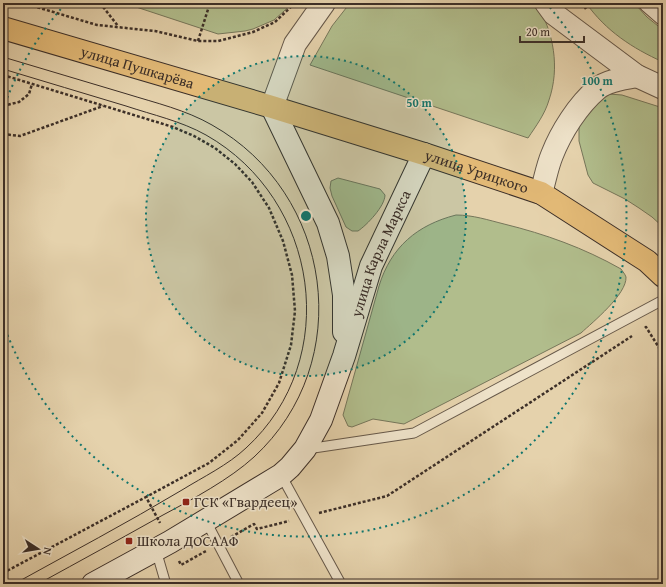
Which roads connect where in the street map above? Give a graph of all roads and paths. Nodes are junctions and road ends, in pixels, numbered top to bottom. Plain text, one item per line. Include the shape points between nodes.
1 (23, 3) edge
2 (100, 3) edge
3 (210, 3) edge
4 (295, 3) edge
5 (324, 3) edge
6 (546, 3) edge
7 (648, 3) edge
8 (663, 16) edge
9 (118, 26) junction
10 (9, 30) edge
11 (198, 41) junction
12 (3, 75) edge
13 (637, 76) junction
14 (32, 84) junction
15 (663, 88) edge
16 (3, 106) edge
17 (103, 106) junction
18 (272, 107) junction
19 (3, 134) edge
20 (424, 154) junction
21 (541, 193) junction
22 (663, 276) edge
23 (663, 300) edge
24 (639, 331) dead end
25 (633, 336) dead end
26 (663, 354) edge
27 (344, 356) junction
28 (305, 449) junction
29 (281, 475) junction
30 (146, 497) dead end
31 (304, 517) junction
32 (206, 522) junction
33 (257, 529) dead end
34 (156, 550) junction
35 (93, 584) edge
36 (164, 584) edge
37 (239, 584) edge
38 (341, 584) edge

1 - 9 path via 97,25
2 - 9 path
3 - 11 path
4 - 11 path via 275,22 253,32 218,41
5 - 18 main road via 295,44
6 - 13 main road via 554,14
7 - 8 street
9 - 11 path
10 - 18 main road, улица Пушкарёва
12 - 14 path
13 - 15 main road
13 - 21 main road via 598,88 580,108 566,127 552,155
14 - 16 path via 29,94 19,102
14 - 17 path
17 - 19 path via 20,136
17 - 30 path via 194,136 235,164 252,182 269,208 283,241 292,282 295,311 291,345 279,383 262,414 238,440 209,463
18 - 20 main road, улица Урицкого
18 - 27 main road, улица Карла Маркса via 328,223 338,256 344,294
20 - 21 main road, улица Урицкого
20 - 27 main road, улица Карла Маркса via 371,266
21 - 22 main road, улица Урицкого via 647,261
23 - 28 lane via 414,432
24 - 26 path via 646,327
25 - 31 path via 387,496
27 - 28 main road, улица Карла Маркса via 321,420
28 - 29 main road, улица Карла Маркса
29 - 31 lane
29 - 32 main road, улица Карла Маркса
31 - 33 path
31 - 38 lane
32 - 34 main road, улица Карла Маркса
32 - 37 lane
34 - 35 main road, улица Карла Маркса
34 - 36 lane

